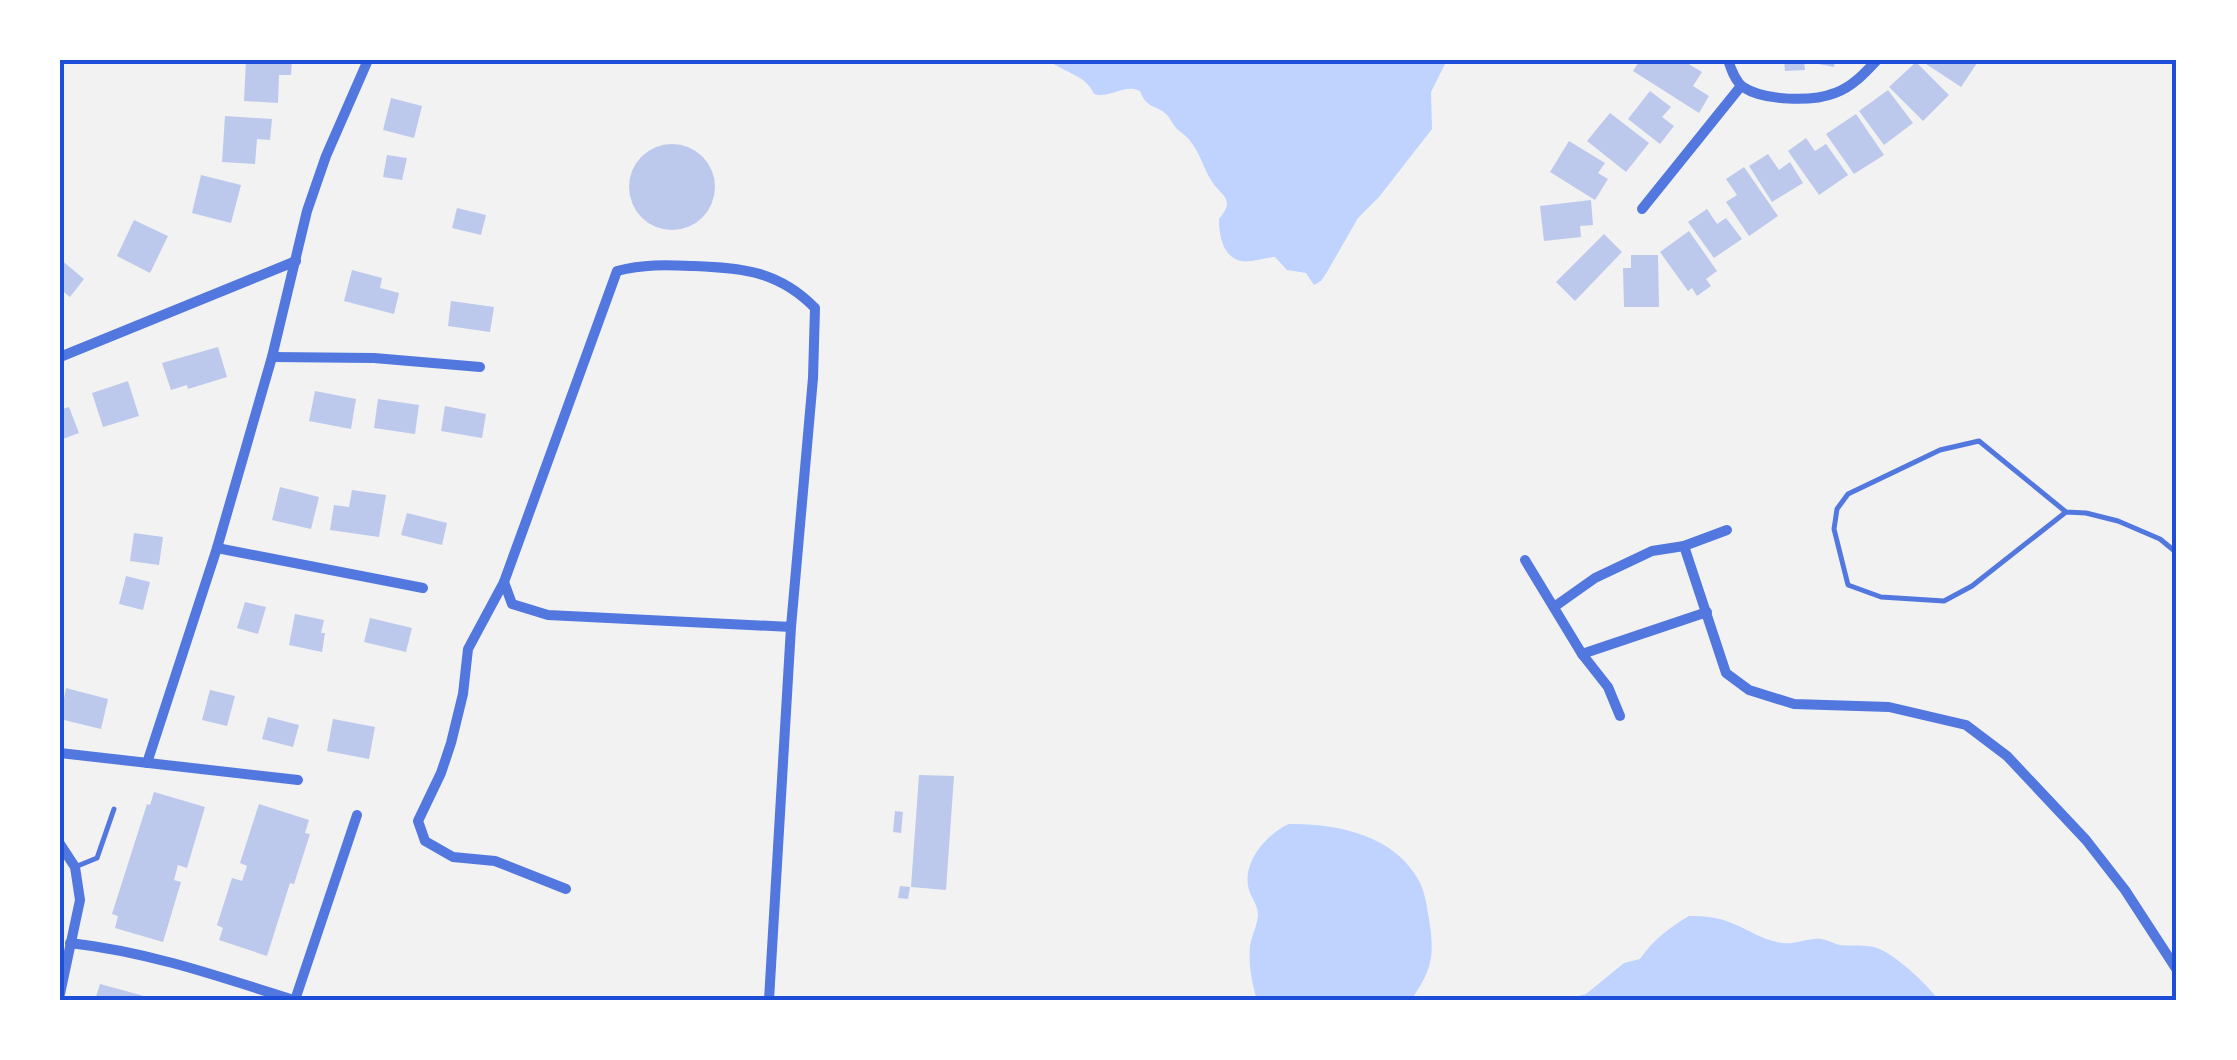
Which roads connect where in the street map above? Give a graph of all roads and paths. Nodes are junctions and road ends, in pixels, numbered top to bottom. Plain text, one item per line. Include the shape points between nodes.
1 (368, 60) edge
2 (1728, 60) edge
3 (1877, 60) edge
4 (1741, 86) junction
5 (1642, 209) dead end
6 (296, 261) junction
7 (60, 357) edge
8 (272, 357) junction
9 (480, 367) dead end
10 (2066, 512) junction
11 (1728, 530) dead end
12 (1684, 546) junction
13 (217, 548) junction
14 (2177, 553) edge
15 (1524, 560) dead end
16 (504, 582) junction
17 (422, 588) dead end
18 (1554, 607) junction
19 (1706, 612) junction
20 (791, 627) junction
21 (1582, 654) junction
22 (1620, 716) dead end
23 (60, 753) edge
24 (148, 763) junction
25 (298, 780) dead end
26 (114, 810) dead end
27 (357, 815) dead end
28 (60, 844) edge
29 (75, 867) junction
30 (566, 889) dead end
31 (70, 943) junction
32 (2177, 970) edge
33 (60, 994) edge
34 (294, 1000) edge
35 (769, 1000) edge

1 - 6 street via 306,210
2 - 4 street
3 - 4 street via 1832,95 1798,99
4 - 5 street
6 - 7 street
6 - 8 street
8 - 9 street
8 - 13 street
10 - 10 lane via 1978,441 1940,450 1848,494 1834,529 1848,585 1881,597 1944,600 1972,586
10 - 14 lane via 2118,521
11 - 12 street
12 - 18 street via 1652,551
12 - 19 street
13 - 17 street
13 - 24 street
15 - 18 street
16 - 20 street via 512,604 548,615
16 - 20 street via 617,272 644,264 739,268 772,277 815,308
16 - 30 street via 468,648 451,743 418,821 425,841 453,856 495,861
18 - 21 street
19 - 21 street
19 - 32 street via 1726,673 1750,690 1794,704 1889,706 1966,725 2007,756 2086,840
20 - 35 street
21 - 22 street
23 - 24 street
24 - 25 street
26 - 29 lane via 98,858
27 - 34 street
28 - 29 street
29 - 31 street via 80,900
31 - 33 street
31 - 34 street via 118,948

